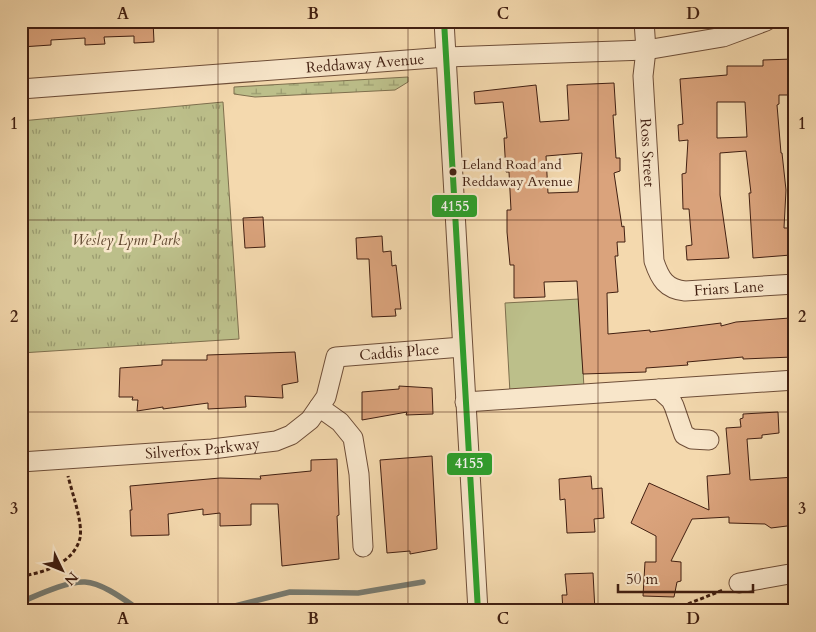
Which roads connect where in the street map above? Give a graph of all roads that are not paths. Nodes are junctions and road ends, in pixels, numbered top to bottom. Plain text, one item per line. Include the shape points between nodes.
1 (444, 21) edge
2 (644, 21) edge
3 (766, 21) edge
4 (646, 50) junction
5 (447, 57) junction
6 (21, 89) edge
7 (664, 284) joint
8 (795, 284) edge
9 (462, 346) junction
10 (336, 357) joint
11 (795, 380) edge
12 (659, 389) junction
13 (465, 402) junction
14 (319, 407) junction
15 (709, 440) dead end
16 (21, 462) edge
17 (363, 547) dead end
18 (795, 573) edge
19 (739, 583) road end
20 (478, 611) edge

1 - 5 street
2 - 4 street, Ross Street
3 - 4 street, Reddaway Avenue via 723,37
4 - 5 street, Reddaway Avenue
4 - 7 street, Ross Street via 643,76 654,261
5 - 6 street, Reddaway Avenue
5 - 9 street
7 - 8 street, Friars Lane via 685,291
9 - 10 street, Caddis Place
9 - 13 street
10 - 14 street, Silverfox Parkway via 326,397
11 - 12 street
12 - 13 street
12 - 15 street via 674,406 684,435
13 - 20 street
14 - 16 street, Silverfox Parkway via 310,420 291,435 276,441 212,449
14 - 17 street via 340,422 353,438 359,474
18 - 19 street

